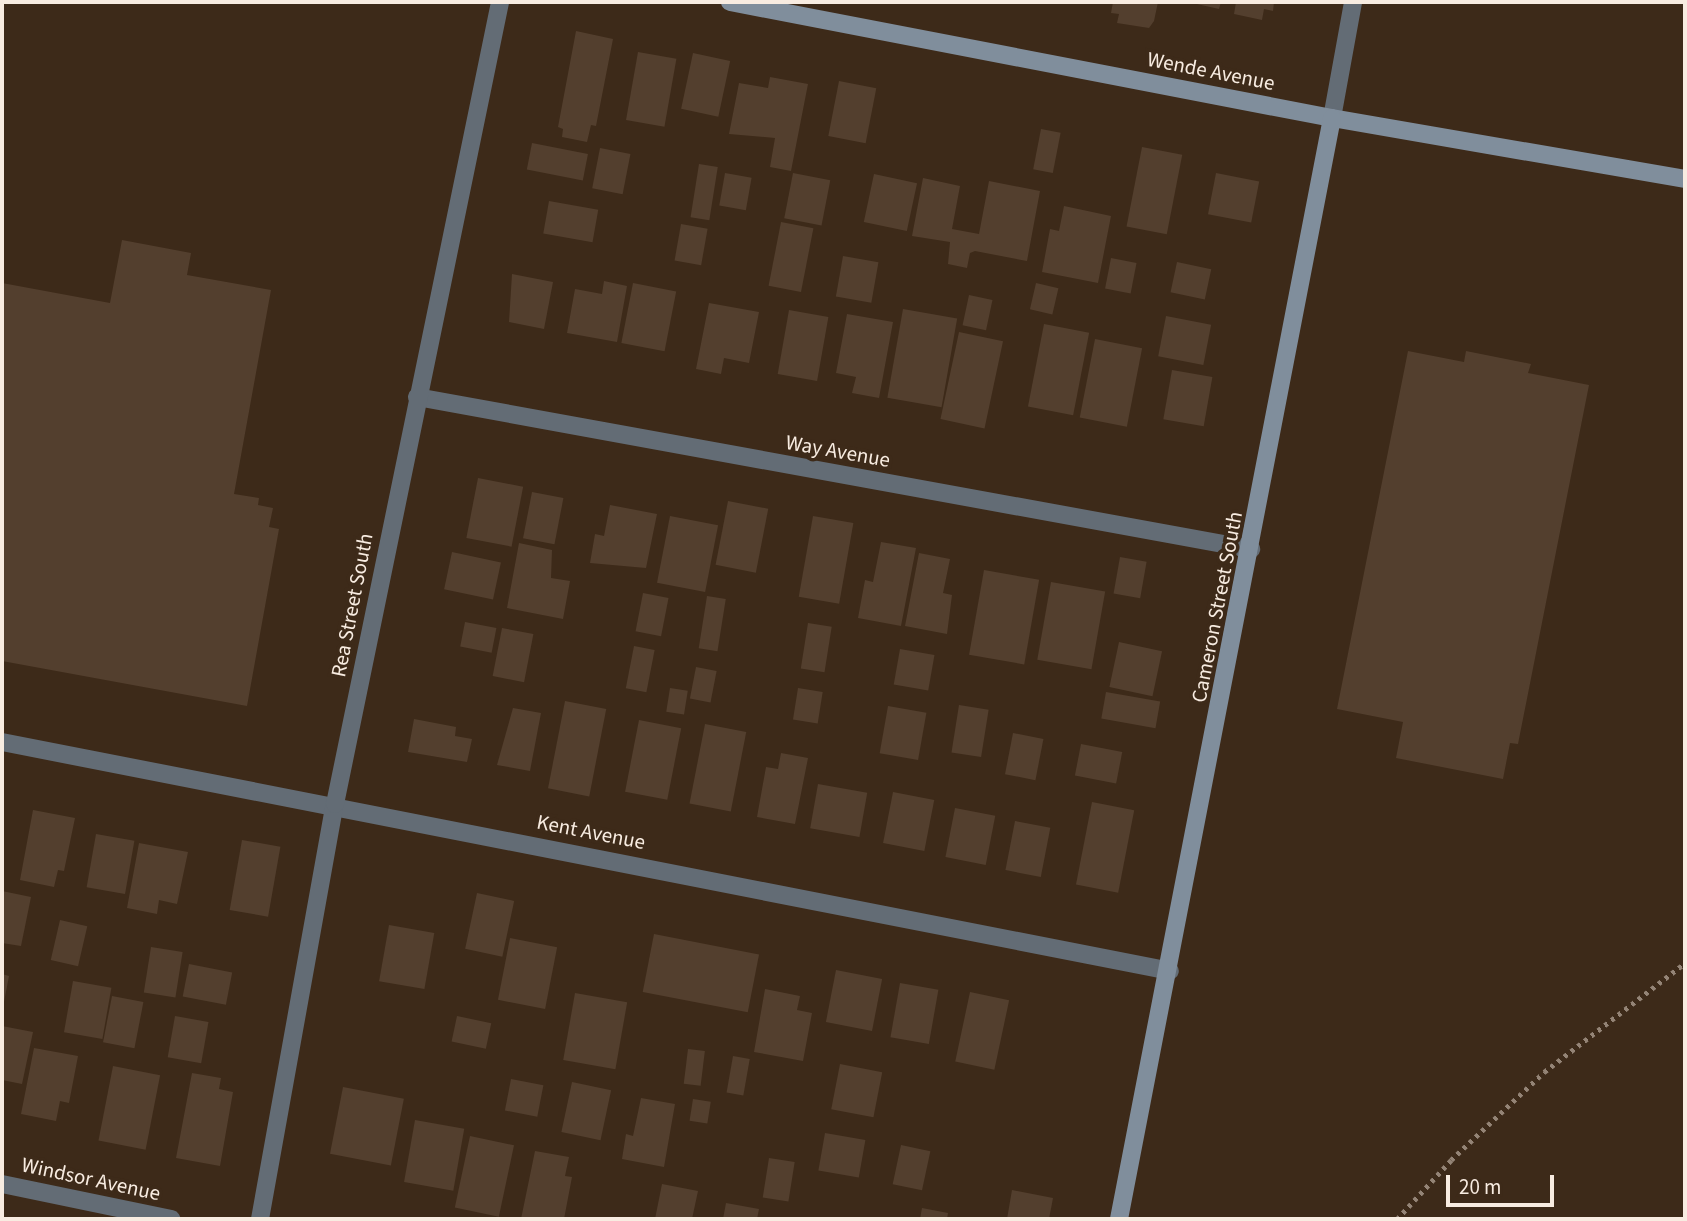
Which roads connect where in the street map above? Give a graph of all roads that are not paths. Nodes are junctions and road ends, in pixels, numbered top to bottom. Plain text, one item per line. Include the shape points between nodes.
1 (500, 2) edge
2 (730, 2) edge
3 (1353, 2) edge
4 (1332, 118) junction
5 (1685, 179) edge
6 (417, 397) junction
7 (1251, 550) junction
8 (2, 743) edge
9 (335, 804) junction
10 (1170, 971) junction
11 (2, 1184) edge
12 (171, 1219) edge
13 (261, 1219) edge
14 (1119, 1219) edge

1 - 6 street, Rea Street South
2 - 4 street, Wende Avenue
3 - 4 street, Cameron Street South
4 - 5 street, Wende Avenue
4 - 7 street, Cameron Street South
6 - 7 street, Way Avenue
6 - 9 street, Rea Street South
7 - 10 street, Cameron Street South
8 - 9 street, Kent Avenue
9 - 10 street, Kent Avenue
9 - 13 street, Rea Street South
10 - 14 street, Cameron Street South
11 - 12 street, Windsor Avenue

